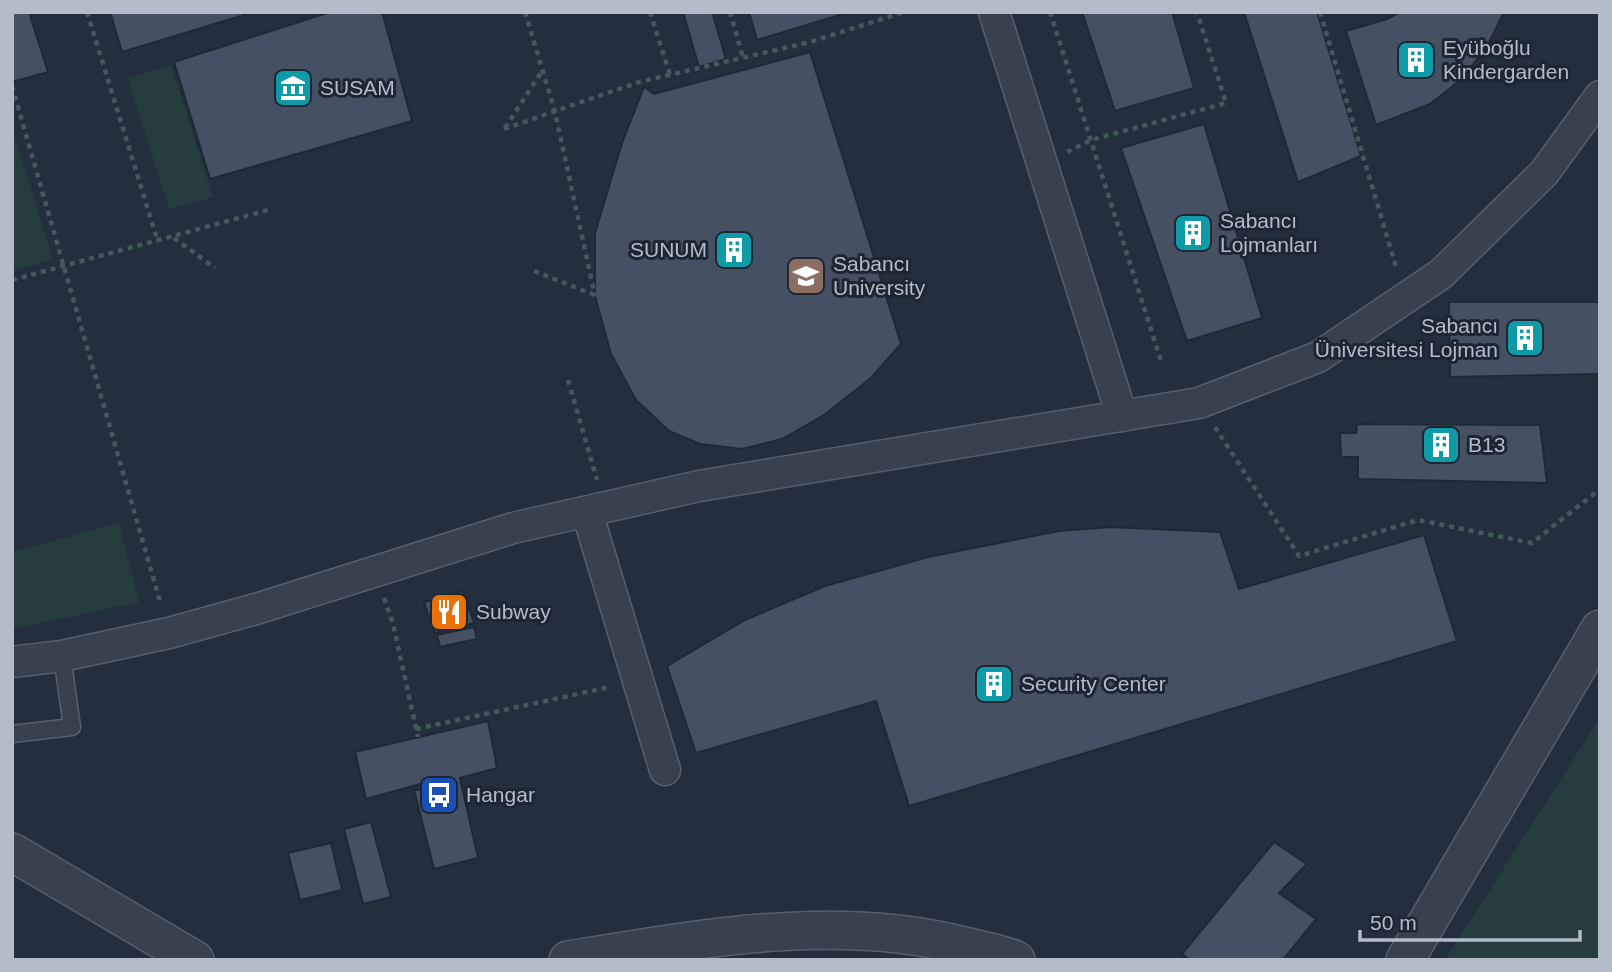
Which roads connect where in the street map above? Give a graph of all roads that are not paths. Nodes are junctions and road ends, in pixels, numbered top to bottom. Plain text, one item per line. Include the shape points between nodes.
1 (995, 12) edge
2 (1600, 96) edge
3 (1122, 416) junction
4 (596, 510) junction
5 (1600, 629) edge
6 (62, 656) junction
7 (12, 662) edge
8 (12, 734) edge
9 (665, 771) dead end
10 (12, 852) edge
11 (195, 960) edge
12 (568, 960) edge
13 (1016, 960) edge
14 (1405, 960) edge

1 - 3 street
2 - 3 street via 1544,173 1441,274 1318,357 1199,403
3 - 4 street via 699,486
4 - 6 street via 513,528 169,633
4 - 9 street
5 - 14 street
6 - 7 street
6 - 8 lane via 72,727
10 - 11 street
12 - 13 street via 705,938 844,929 925,936

